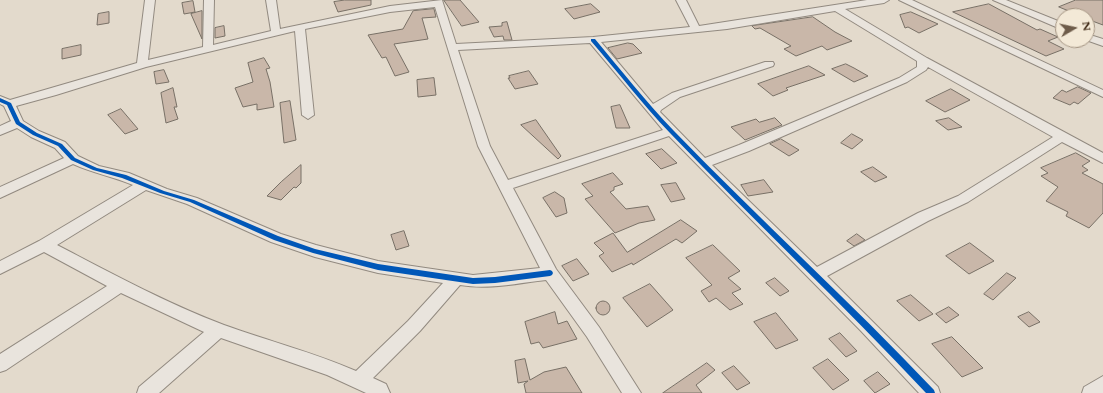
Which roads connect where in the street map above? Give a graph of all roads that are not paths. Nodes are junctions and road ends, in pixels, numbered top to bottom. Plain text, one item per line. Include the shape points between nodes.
1 (150, 0) edge
2 (209, 0) edge
3 (270, 0) edge
4 (681, 0) edge
5 (830, 0) edge
6 (884, 0) edge
7 (904, 0) edge
8 (998, 0) edge
9 (438, 2) edge
10 (840, 9) junction
11 (1055, 24) edge
12 (300, 27) junction
13 (696, 29) junction
14 (276, 33) junction
15 (593, 40) junction
16 (452, 47) junction
17 (208, 49) junction
18 (923, 60) junction
19 (769, 64) dead end
20 (142, 65) junction
21 (1103, 94) edge
22 (5, 102) edge
23 (654, 112) junction
24 (308, 115) dead end
25 (18, 123) junction
26 (0, 130) edge
27 (671, 131) junction
28 (1063, 136) junction
29 (73, 159) junction
30 (1103, 159) edge
31 (703, 163) junction
32 (146, 184) junction
33 (504, 186) junction
34 (0, 193) edge
35 (44, 245) junction
36 (0, 268) edge
37 (550, 273) junction
38 (817, 274) junction
39 (456, 279) junction
40 (121, 285) junction
41 (218, 330) junction
42 (0, 364) edge
43 (358, 381) junction
44 (1103, 384) edge
45 (146, 393) edge
46 (381, 393) edge
47 (632, 393) edge
48 (931, 393) edge
49 (1091, 393) edge

1 - 20 street
2 - 17 street
3 - 14 street
4 - 13 street
5 - 10 street
6 - 10 street
7 - 21 street
8 - 11 street
9 - 12 street
9 - 16 street
10 - 13 street
10 - 18 street
12 - 14 street
12 - 24 street
13 - 15 street
14 - 17 street
15 - 16 street
15 - 23 street
16 - 33 street via 484,146
17 - 20 street
18 - 28 street
18 - 31 street via 922,68 903,80
19 - 23 street via 676,95 656,107
20 - 22 street
22 - 25 street
23 - 27 street
25 - 26 street
25 - 29 street via 60,145
27 - 31 street
27 - 33 street
28 - 30 street
28 - 38 street via 964,199 923,217
29 - 32 street via 95,169
29 - 34 street
31 - 38 street
32 - 35 street
32 - 39 street via 276,238 314,251 378,267
33 - 37 street
35 - 36 street
35 - 40 street
37 - 39 street via 495,280
37 - 47 street via 593,332
38 - 48 street
39 - 43 street via 414,326
40 - 41 street
40 - 42 street
41 - 43 street via 332,369
41 - 45 street
43 - 46 street
44 - 49 street

